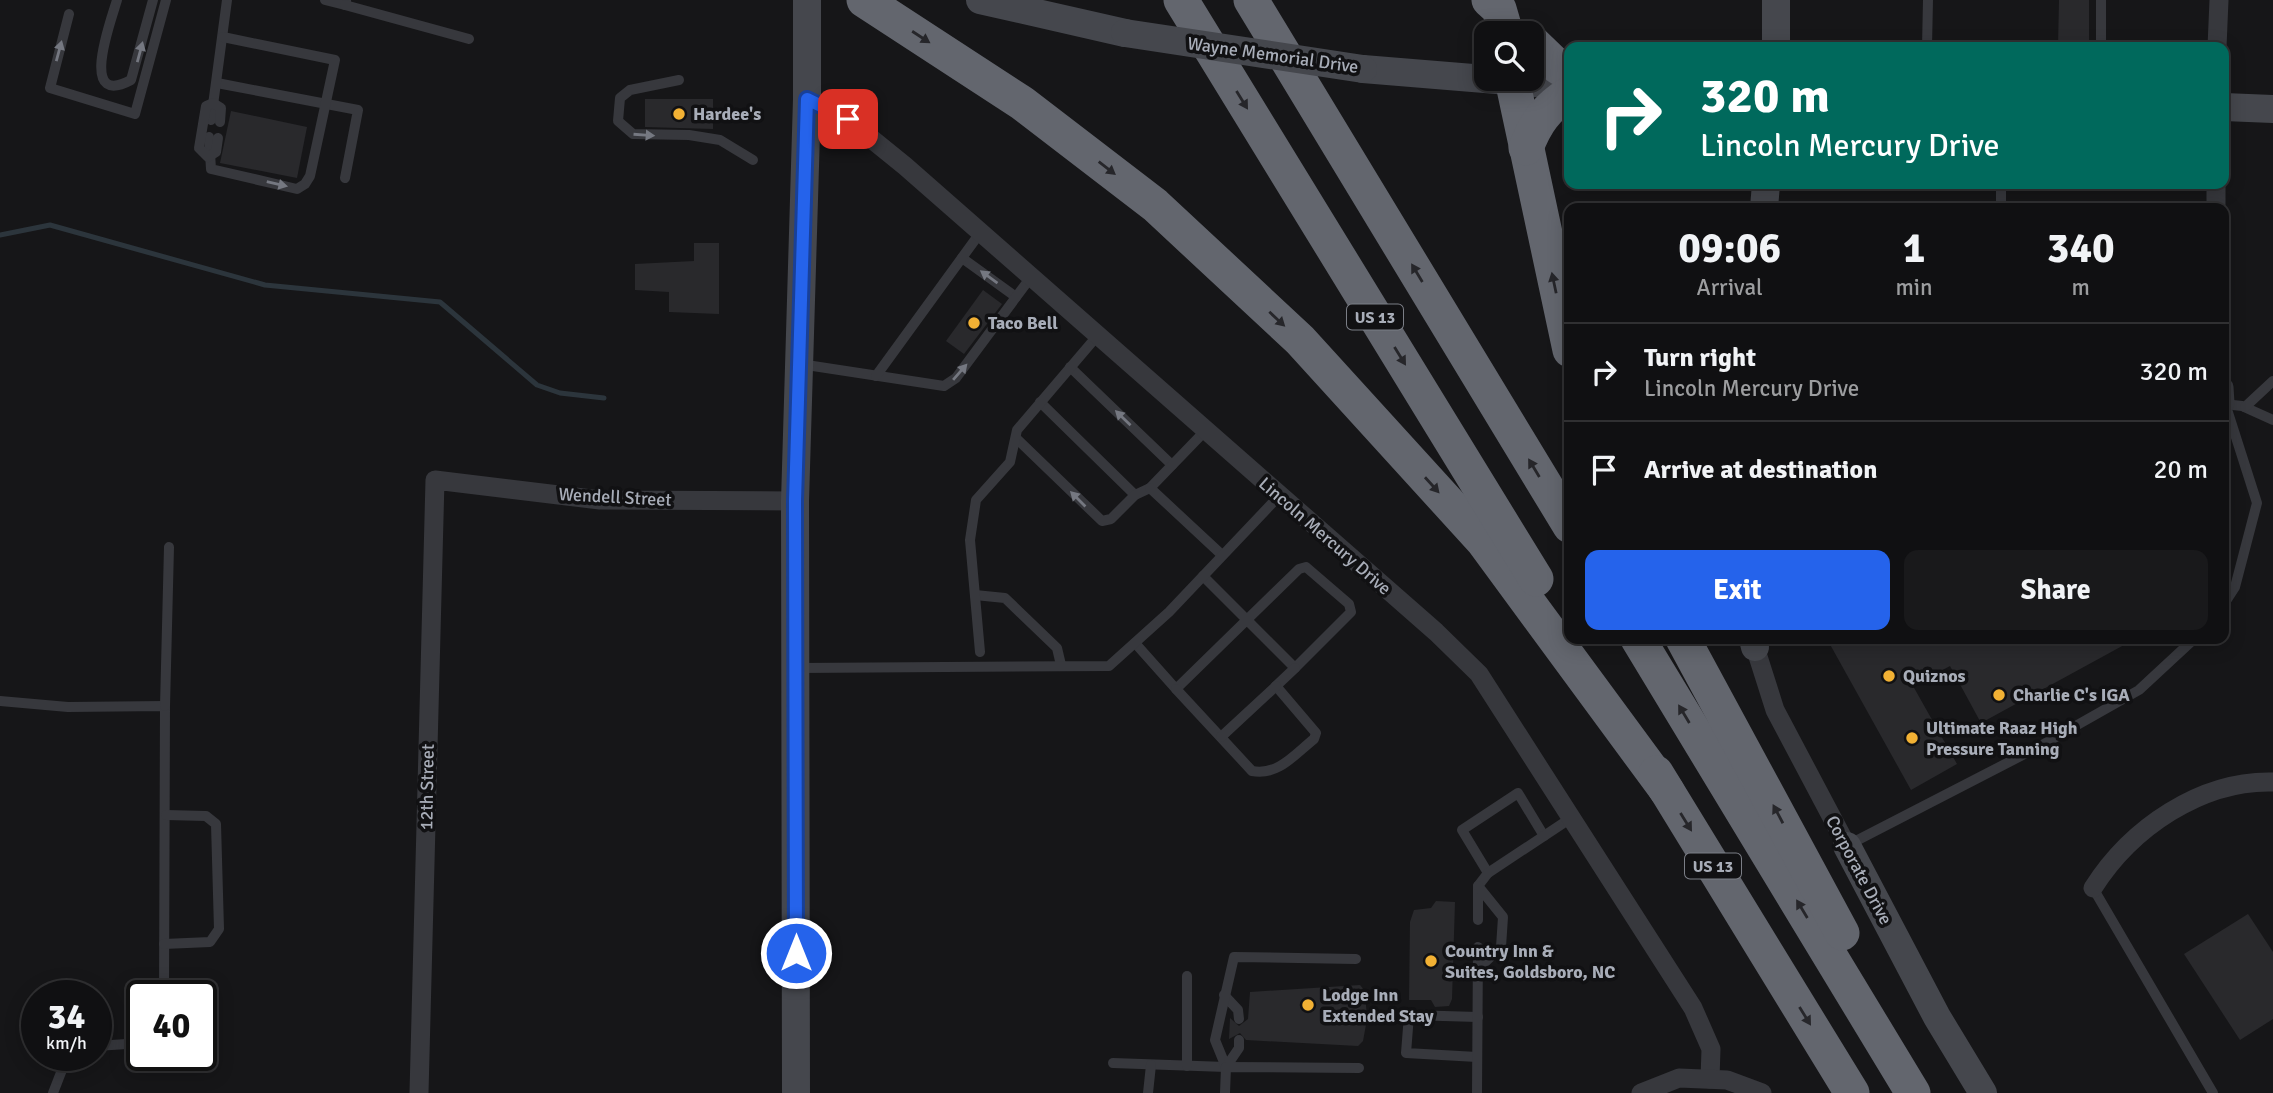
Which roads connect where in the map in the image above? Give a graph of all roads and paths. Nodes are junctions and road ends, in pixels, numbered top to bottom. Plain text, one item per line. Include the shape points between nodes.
1 (117, 0) edge
2 (153, 0) edge
3 (166, 0) edge
4 (227, 0) edge
5 (325, 0) edge
6 (807, 0) edge
7 (864, 0) edge
8 (980, 0) edge
9 (1181, 0) edge
10 (1251, 0) edge
11 (1776, 0) edge
12 (1928, 0) edge
13 (2101, 0) edge
14 (2219, 0) edge
15 (346, 2) edge
16 (69, 14) dead end
17 (223, 37) junction
18 (469, 39) dead end
19 (1776, 42) edge
20 (1927, 42) edge
21 (2101, 42) edge
22 (2217, 42) edge
23 (1544, 54) edge
24 (1564, 70) edge
25 (1474, 78) edge
26 (679, 80) dead end
27 (217, 83) junction
28 (1544, 84) edge
29 (1564, 85) edge
30 (1515, 91) edge
31 (1564, 97) edge
32 (807, 99) junction
33 (213, 103) junction
34 (326, 104) junction
35 (2229, 107) edge
36 (2273, 109) edge
37 (216, 121) dead end
38 (213, 138) dead end
39 (1526, 148) junction
40 (208, 157) junction
41 (753, 160) dead end
42 (345, 178) dead end
43 (981, 233) junction
44 (962, 258) junction
45 (1031, 276) junction
46 (1016, 297) junction
47 (1564, 322) edge
48 (1098, 335) junction
49 (799, 363) junction
50 (1070, 367) junction
51 (876, 376) junction
52 (2273, 381) edge
53 (2229, 400) edge
54 (1040, 402) junction
55 (2245, 407) junction
56 (2229, 411) edge
57 (2273, 420) edge
58 (1206, 430) junction
59 (1016, 438) junction
60 (1172, 465) junction
61 (435, 480) joint
62 (1150, 488) junction
63 (1135, 495) junction
64 (1279, 496) junction
65 (795, 501) junction
66 (1564, 516) edge
67 (169, 547) dead end
68 (1222, 555) junction
69 (1203, 576) junction
70 (975, 595) junction
71 (2229, 596) edge
72 (1249, 619) junction
73 (1564, 623) edge
74 (1135, 643) junction
75 (1576, 644) edge
76 (1641, 644) edge
77 (1686, 644) edge
78 (1757, 644) edge
79 (2189, 644) edge
80 (980, 652) dead end
81 (1061, 665) junction
82 (795, 668) junction
83 (1295, 668) junction
84 (1276, 686) junction
85 (1176, 689) junction
86 (0, 701) edge
87 (165, 706) junction
88 (1221, 737) junction
89 (2273, 782) edge
90 (1667, 791) junction
91 (166, 815) junction
92 (1571, 818) junction
93 (1544, 836) junction
94 (1847, 846) junction
95 (1488, 873) junction
96 (1478, 886) junction
97 (2093, 887) joint
98 (1478, 920) dead end
99 (164, 944) junction
100 (1478, 947) dead end
101 (1356, 959) dead end
102 (1478, 969) junction
103 (1187, 976) dead end
104 (164, 980) edge
105 (1224, 995) junction
106 (1478, 1017) junction
107 (1239, 1019) dead end
108 (1239, 1040) dead end
109 (1477, 1057) junction
110 (1113, 1063) dead end
111 (1151, 1065) junction
112 (1187, 1066) junction
113 (1226, 1067) junction
114 (1359, 1068) dead end
115 (62, 1071) edge
116 (1719, 1080) junction
117 (2209, 1092) edge
118 (53, 1093) edge
119 (419, 1093) edge
120 (796, 1093) edge
121 (1148, 1093) edge
122 (1225, 1093) edge
123 (1477, 1093) edge
124 (1641, 1093) edge
125 (1762, 1093) edge
126 (1852, 1093) edge
127 (1913, 1093) edge
128 (1920, 1093) edge
129 (1983, 1093) edge

1 -> 2 lane via 99,61 102,76 120,85 131,80
3 -> 16 lane via 135,114 50,88
4 - 17 lane
5 - 15 lane
6 - 32 street
7 -> 90 highway via 1022,103 1155,205 1300,340 1483,541
8 - 25 street, Wayne Memorial Drive, bridge via 1125,33 1363,69
9 -> 73 highway, US 13
66 -> 10 highway
11 - 19 street
12 - 20 lane
13 - 21 lane
14 - 22 street
15 - 18 lane
17 - 27 lane
17 - 34 lane via 335,60
23 - 24 highway
26 -> 41 lane via 630,90 620,98 618,121 633,134 720,140
27 - 33 lane
27 - 34 lane
28 - 29 street, Wayne Memorial Drive
30 - 39 highway
31 - 39 highway via 1548,107 1535,124
32 - 43 street, Lincoln Mercury Drive via 848,119
32 - 49 street
33 - 37 lane
33 - 40 lane via 206,106 199,148
40 -> 34 lane via 211,169 297,189 310,176
34 - 42 lane via 358,110
35 - 36 street
38 - 40 lane via 216,152
47 -> 39 highway
43 - 44 lane
43 - 45 street, Lincoln Mercury Drive
46 -> 44 lane
44 - 51 lane
45 - 46 lane
45 - 48 street, Lincoln Mercury Drive
51 -> 46 lane via 944,386 956,378
48 - 50 lane
48 - 58 street, Lincoln Mercury Drive
49 - 51 lane
49 - 65 street
50 - 54 lane
60 -> 50 lane
52 - 55 lane
53 - 55 lane
54 - 59 lane via 1017,430
54 - 63 lane
55 - 57 lane
56 - 71 lane via 2257,503
58 - 60 lane
58 - 64 street, Lincoln Mercury Drive
63 -> 59 lane via 1111,519 1102,521
59 - 70 lane via 1010,462 976,500 970,540
60 - 62 lane
61 - 65 street, Wendell Street via 600,500
61 - 119 street, 12th Street
62 - 63 lane
62 - 68 lane
64 - 68 lane
64 - 92 street, Lincoln Mercury Drive via 1479,674
65 - 82 street
67 - 87 lane
68 - 69 lane
69 - 72 lane
69 - 74 lane
70 - 80 lane
70 - 81 lane via 1005,598 1057,648
72 - 83 lane
72 - 83 lane via 1306,567 1349,604 1347,618
72 - 85 lane
74 - 81 lane via 1109,666
74 - 85 lane
75 - 90 highway, US 13
127 -> 76 highway, US 13
128 -> 77 highway via 1870,986
78 - 94 street, Corporate Drive via 1775,710
79 - 94 lane via 2139,690
81 - 82 lane
82 - 120 street
83 - 84 lane
84 - 88 lane
84 - 88 lane via 1316,733 1314,739 1266,774 1252,771
85 - 88 lane
86 - 87 lane via 68,707
87 - 91 lane
89 - 97 street via 2251,782 2175,806 2110,861
90 -> 126 highway, US 13
91 - 99 lane
91 - 99 lane via 206,816 216,824 219,929 210,942
92 - 93 lane
92 - 116 street, Lincoln Mercury Drive via 1693,1008
93 - 95 lane
93 - 95 lane via 1518,793 1462,830
94 - 129 street, Corporate Drive via 1937,1017
95 - 96 lane
96 - 98 lane
96 - 102 lane via 1503,917 1501,947
97 - 117 lane
99 - 104 lane
100 - 102 lane
101 - 105 lane via 1234,957
102 - 106 lane
103 - 112 lane
105 - 107 lane via 1238,1010
105 - 113 lane via 1215,1040
106 - 109 lane
106 - 109 lane via 1409,1015 1406,1053
108 - 113 lane
109 - 123 lane
110 - 111 lane
111 - 112 lane
111 - 121 lane
112 - 113 lane
113 - 114 lane
113 - 122 lane
115 - 118 lane
116 - 124 street via 1679,1078
116 - 125 street

